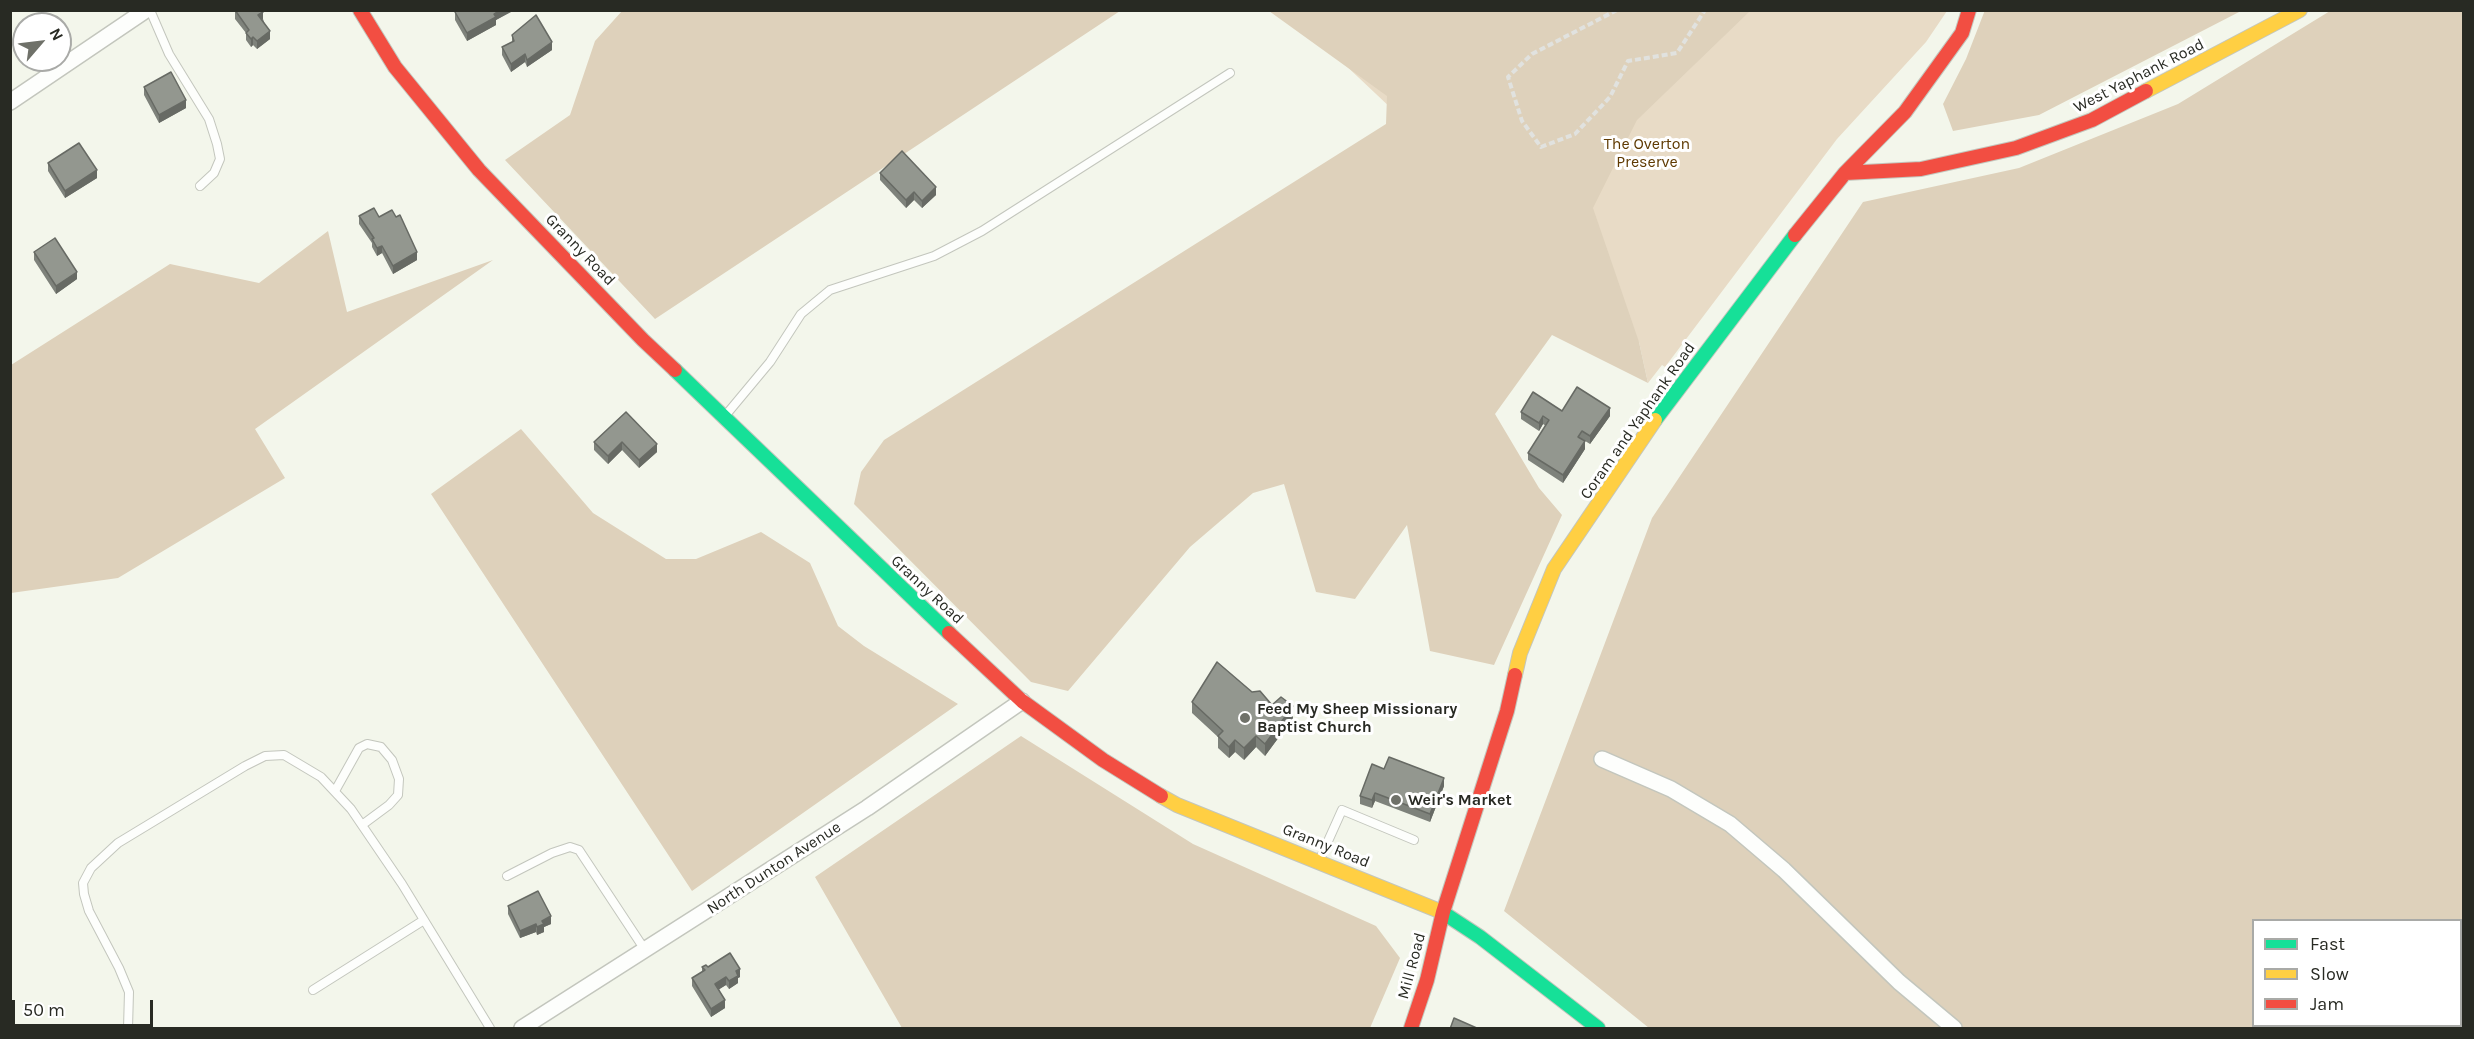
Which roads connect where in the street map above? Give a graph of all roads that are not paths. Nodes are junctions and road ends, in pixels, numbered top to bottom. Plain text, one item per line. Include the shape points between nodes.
1 (148, 10) edge
2 (360, 10) edge
3 (1969, 10) edge
4 (2300, 10) edge
5 (1230, 73) dead end
6 (10, 102) edge
7 (1845, 173) junction
8 (200, 186) dead end
9 (724, 417) junction
10 (1022, 701) junction
11 (1602, 759) dead end
12 (334, 791) junction
13 (362, 825) junction
14 (1414, 840) dead end
15 (1319, 861) junction
16 (507, 876) dead end
17 (1443, 912) junction
18 (424, 920) junction
19 (645, 950) junction
20 (313, 990) dead end
21 (128, 1029) edge
22 (490, 1029) edge
23 (522, 1029) edge
24 (1411, 1029) edge
25 (1598, 1029) edge
26 (1954, 1029) edge

1 - 6 street
1 - 8 lane via 169,54 209,119 217,144 220,159 214,173
2 - 9 street, Granny Road via 395,67 480,170
3 - 7 street, Coram and Yaphank Road via 1962,33 1905,112
4 - 7 street, West Yaphank Road via 2092,120 2016,148 1921,169
5 - 9 lane via 982,231 934,256 830,290 801,314 770,362
7 - 17 street, Coram and Yaphank Road via 1661,412 1554,569 1520,653 1507,711
9 - 10 street, Granny Road
10 - 15 street, Granny Road via 1103,760 1177,805
10 - 19 street, North Dunton Avenue via 867,808
11 - 26 street via 1671,789 1730,824
12 - 13 lane
12 - 13 lane via 359,748 367,744 381,747 392,760 399,779 398,795
12 - 21 lane via 321,777 284,755 265,756 118,843 91,868 83,883 84,894 129,992
13 - 18 lane
14 - 15 lane via 1342,810
15 - 17 street, Granny Road
16 - 19 lane via 561,850 579,850
17 - 24 street, Mill Road
17 - 25 street, Granny Road
18 - 20 lane
18 - 22 lane
19 - 23 street, North Dunton Avenue

